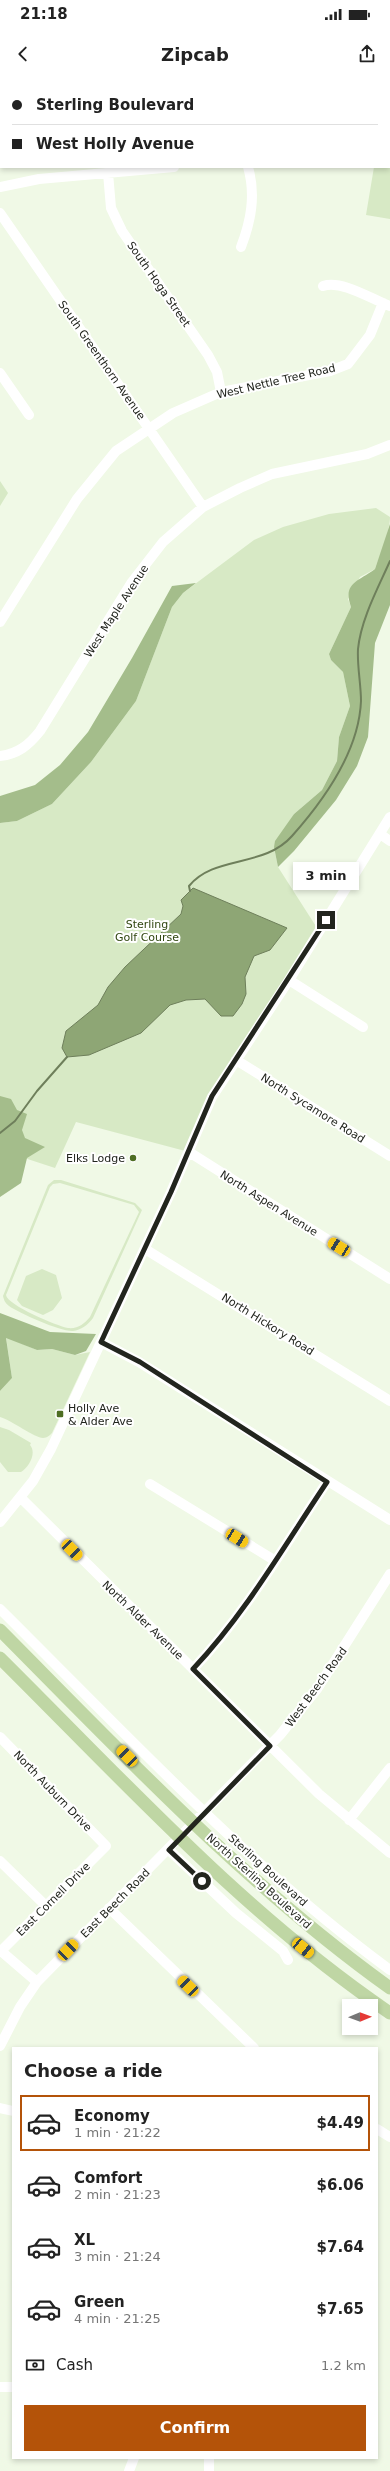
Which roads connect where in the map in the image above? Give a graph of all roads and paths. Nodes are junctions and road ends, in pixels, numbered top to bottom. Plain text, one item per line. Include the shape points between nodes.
1 (163, 168) edge
2 (248, 168) edge
3 (108, 173) junction
4 (0, 187) edge
5 (0, 213) edge
6 (241, 247) dead end
7 (323, 286) dead end
8 (386, 305) edge
9 (0, 373) edge
10 (221, 392) junction
11 (29, 415) dead end
12 (150, 429) junction
13 (390, 444) edge
14 (203, 507) junction
15 (0, 622) edge
16 (0, 756) edge
17 (390, 817) edge
18 (380, 834) junction
19 (390, 841) edge
20 (289, 980) junction
21 (362, 1027) dead end
22 (236, 1060) junction
23 (189, 1152) junction
24 (390, 1156) edge
25 (145, 1249) junction
26 (390, 1279) edge
27 (101, 1342) junction
28 (390, 1400) edge
29 (327, 1482) junction
30 (150, 1484) dead end
31 (20, 1498) junction
32 (390, 1520) edge
33 (0, 1522) edge
34 (274, 1560) junction
35 (390, 1574) edge
36 (0, 1609) edge
37 (0, 1630) edge
38 (0, 1658) edge
39 (193, 1669) junction
40 (0, 1737) edge
41 (270, 1746) junction
42 (390, 1768) edge
43 (205, 1812) junction
44 (349, 1820) junction
45 (194, 1823) junction
46 (180, 1838) junction
47 (106, 1846) joint
48 (169, 1850) junction
49 (390, 1853) edge
50 (0, 1861) edge
51 (46, 1906) junction
52 (109, 1908) junction
53 (0, 1952) edge
54 (288, 1960) dead end
55 (390, 1970) edge
56 (37, 1982) junction
57 (390, 1988) edge
58 (390, 2013) edge
59 (0, 2046) edge
60 (253, 2047) edge
61 (0, 2108) edge
62 (12, 2110) edge
63 (378, 2129) edge
64 (390, 2137) edge
65 (0, 2387) edge
66 (12, 2388) edge
67 (134, 2459) edge
68 (209, 2459) edge
69 (129, 2471) edge
70 (209, 2471) edge

1 - 3 street
2 - 6 street via 253,202
3 - 4 street via 39,179
3 - 10 street, South Hoga Street via 111,208 122,230 208,355 217,372
5 - 12 street, South Greenthorn Avenue
7 - 8 street via 340,285
8 - 10 street, West Nettle Tree Road via 370,335 348,364 330,371
9 - 11 street
10 - 12 street, West Nettle Tree Road via 190,404
12 - 14 street, South Greenthorn Avenue
12 - 15 street, West Nettle Tree Road via 116,451 97,472 77,499
13 - 14 street, West Maple Avenue via 367,454 272,474
14 - 16 street, West Maple Avenue via 163,542 132,582 40,732 29,744 16,752
17 - 18 street
18 - 19 street
18 - 20 street
20 - 21 street
20 - 22 street
22 - 23 street via 212,1096
22 - 24 street, North Sycamore Road
23 - 25 street
23 - 26 street, North Aspen Avenue
25 - 27 street
25 - 28 street, North Hickory Road
27 - 29 street via 146,1366
27 - 31 street via 51,1449
29 - 32 street
29 - 34 street
30 - 34 street
31 - 33 street
31 - 39 street, North Alder Avenue
34 - 39 street via 252,1598 217,1644
35 - 41 street, West Beech Road via 317,1689
36 - 43 street, Sterling Boulevard
37 - 45 main road, North Sterling Boulevard
38 - 46 main road, North Sterling Boulevard
39 - 41 street, North Alder Avenue
40 - 47 street, North Auburn Drive
41 - 43 street, West Beech Road
41 - 44 street, North Alder Avenue
42 - 44 street
43 - 45 street, West Beech Road
43 - 55 street, Sterling Boulevard via 295,1896
44 - 49 street, North Alder Avenue
45 - 46 street, East Beech Road
45 - 57 main road, North Sterling Boulevard via 311,1928
46 - 48 street, East Beech Road
46 - 58 main road, North Sterling Boulevard via 262,1915 321,1963
47 - 51 street, East Cornell Drive
48 - 52 street, East Beech Road
48 - 54 street via 236,1913 283,1951
50 - 51 street
51 - 53 street, East Cornell Drive
52 - 56 street, East Beech Road
52 - 60 street
53 - 56 street
56 - 59 street, East Beech Road via 20,2007
61 - 62 street
63 - 64 street
65 - 66 street
67 - 69 street
68 - 70 street

